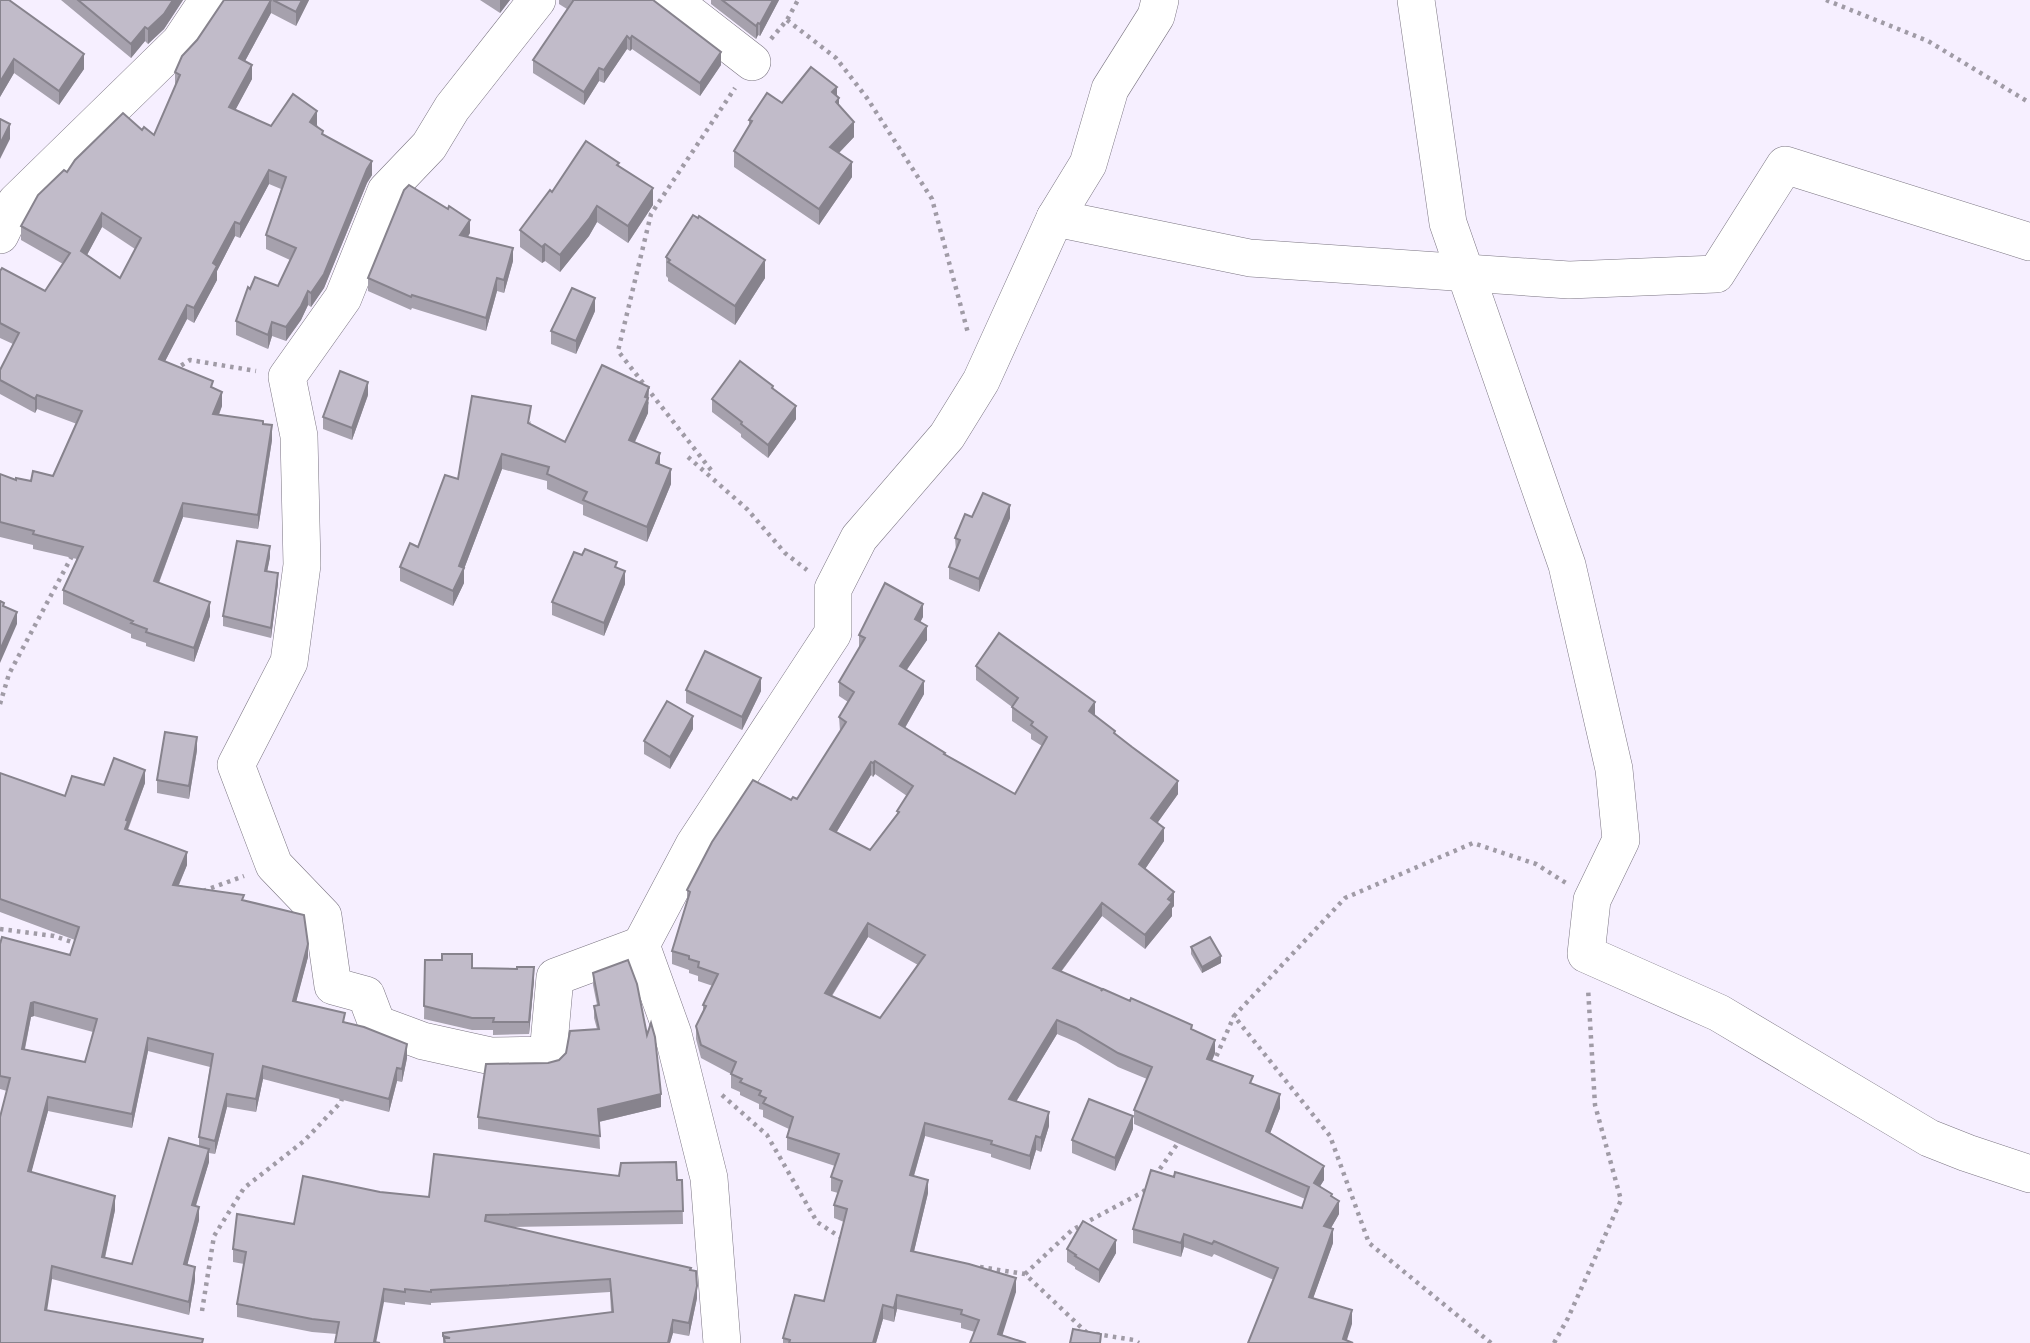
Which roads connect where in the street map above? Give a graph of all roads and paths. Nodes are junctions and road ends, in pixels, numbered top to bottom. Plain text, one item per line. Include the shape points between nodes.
1 (208, 0) edge
2 (537, 0) edge
3 (672, 0) edge
4 (798, 0) edge
5 (1160, 0) edge
6 (1416, 0) edge
7 (1826, 0) edge
8 (787, 20) junction
9 (752, 62) junction
10 (2030, 103) edge
11 (1055, 218) junction
12 (0, 235) edge
13 (2030, 242) edge
14 (1465, 273) junction
15 (167, 374) edge
16 (288, 377) junction
17 (981, 381) junction
18 (688, 457) dead end
19 (711, 470) dead end
20 (79, 545) edge
21 (833, 589) junction
22 (0, 704) edge
23 (274, 865) junction
24 (202, 891) edge
25 (1592, 900) junction
26 (0, 929) edge
27 (80, 945) edge
28 (641, 945) junction
29 (1586, 954) junction
30 (1234, 1016) junction
31 (1213, 1065) edge
32 (344, 1088) edge
33 (719, 1092) dead end
34 (1181, 1138) edge
35 (2030, 1174) edge
36 (850, 1243) edge
37 (970, 1266) edge
38 (1025, 1274) junction
39 (202, 1311) dead end
40 (722, 1343) edge
41 (1139, 1343) edge
42 (1491, 1343) edge
43 (1554, 1343) edge

1 - 12 street via 180,42 16,202
2 - 16 street via 452,108 429,146 386,191 343,298
3 - 9 street
4 - 8 path
5 - 11 street via 1156,16 1110,89 1088,164
6 - 14 street via 1448,223
7 - 10 path via 1928,41
8 - 9 path
8 - 17 path via 836,58 932,199
9 - 19 path via 651,214 618,351
11 - 14 street via 1250,258
11 - 17 street
13 - 14 street via 1785,165 1716,274 1569,280
14 - 25 street via 1567,565 1615,769 1622,840
15 - 16 path via 190,360
16 - 23 street via 299,436 302,565 289,662 236,765
17 - 21 street via 947,436 859,538
18 - 21 path via 747,509 785,553
20 - 22 path via 9,674
21 - 28 street via 833,633 694,845
23 - 24 path
23 - 28 street via 323,916 333,986 366,995 377,1024 422,1041 492,1056 548,1055 555,977
25 - 29 street
25 - 30 path via 1536,864 1473,843 1345,898
26 - 27 path via 54,936
28 - 40 street via 673,1034 709,1178
29 - 35 street via 1719,1013 1929,1138
29 - 43 path via 1595,1105 1622,1200
30 - 31 path
30 - 42 path via 1330,1136 1369,1243
32 - 39 path via 341,1101 304,1141 243,1188 215,1236
33 - 36 path via 767,1135 817,1222
34 - 38 path via 1143,1192 1072,1230
37 - 38 path
38 - 41 path via 1086,1332

